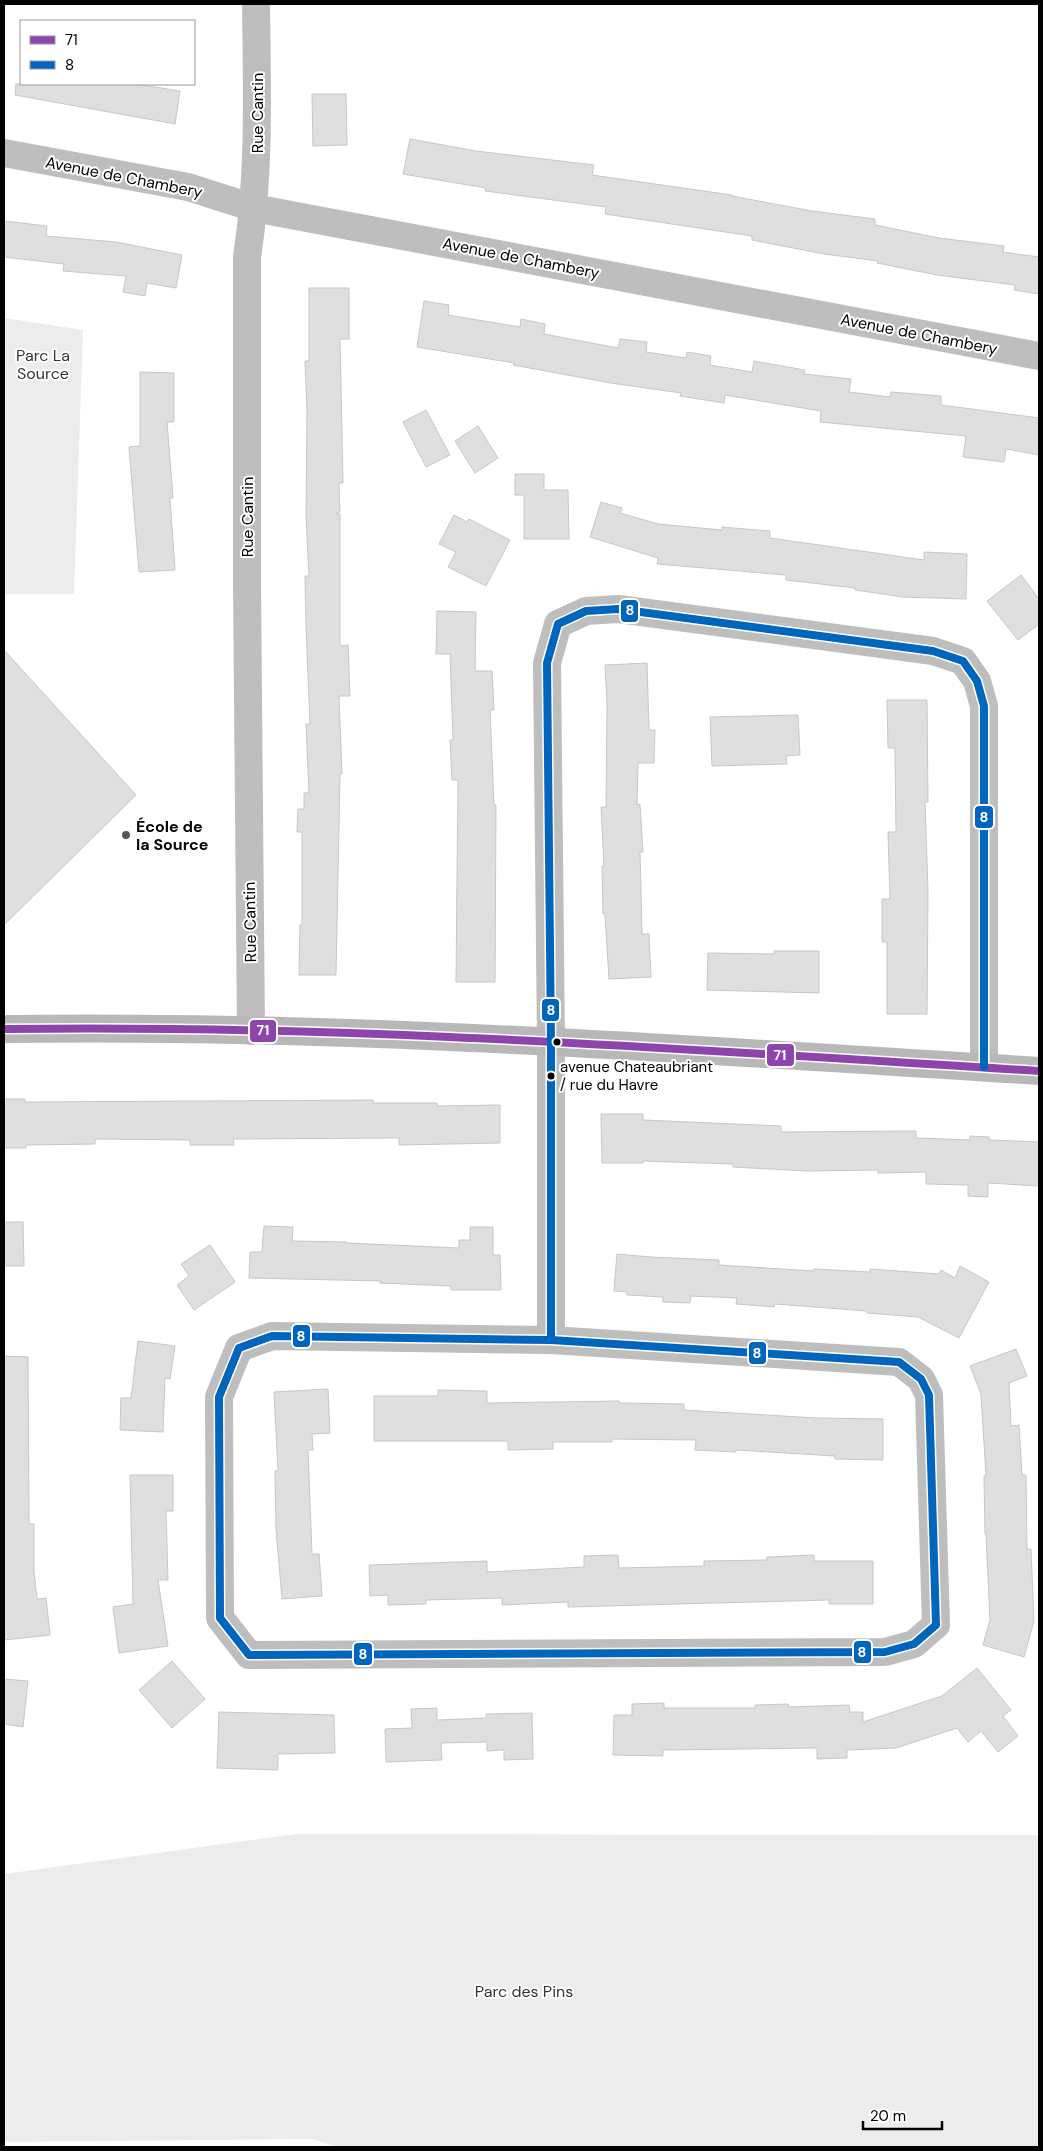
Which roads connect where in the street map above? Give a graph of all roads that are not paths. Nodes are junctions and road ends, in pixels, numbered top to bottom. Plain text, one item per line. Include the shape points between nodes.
1 (256, 4) edge
2 (4, 153) edge
3 (254, 208) junction
4 (1039, 356) edge
5 (4, 1029) edge
6 (251, 1031) junction
7 (551, 1042) junction
8 (984, 1067) junction
9 (1039, 1071) edge
10 (551, 1340) junction

1 - 3 street, Rue Cantin via 258,154
2 - 3 street, Avenue de Chambery via 188,188
3 - 4 street, Avenue de Chambery
3 - 6 street, Rue Cantin via 247,257
5 - 6 street
6 - 7 street
7 - 8 street
7 - 8 street via 547,663 558,624 586,611 618,609 933,650 963,661 977,681 984,706
7 - 10 street
8 - 9 street
10 - 10 street via 272,1336 239,1348 220,1397 220,1618 249,1655 885,1652 914,1644 936,1625 929,1395 921,1379 899,1362

